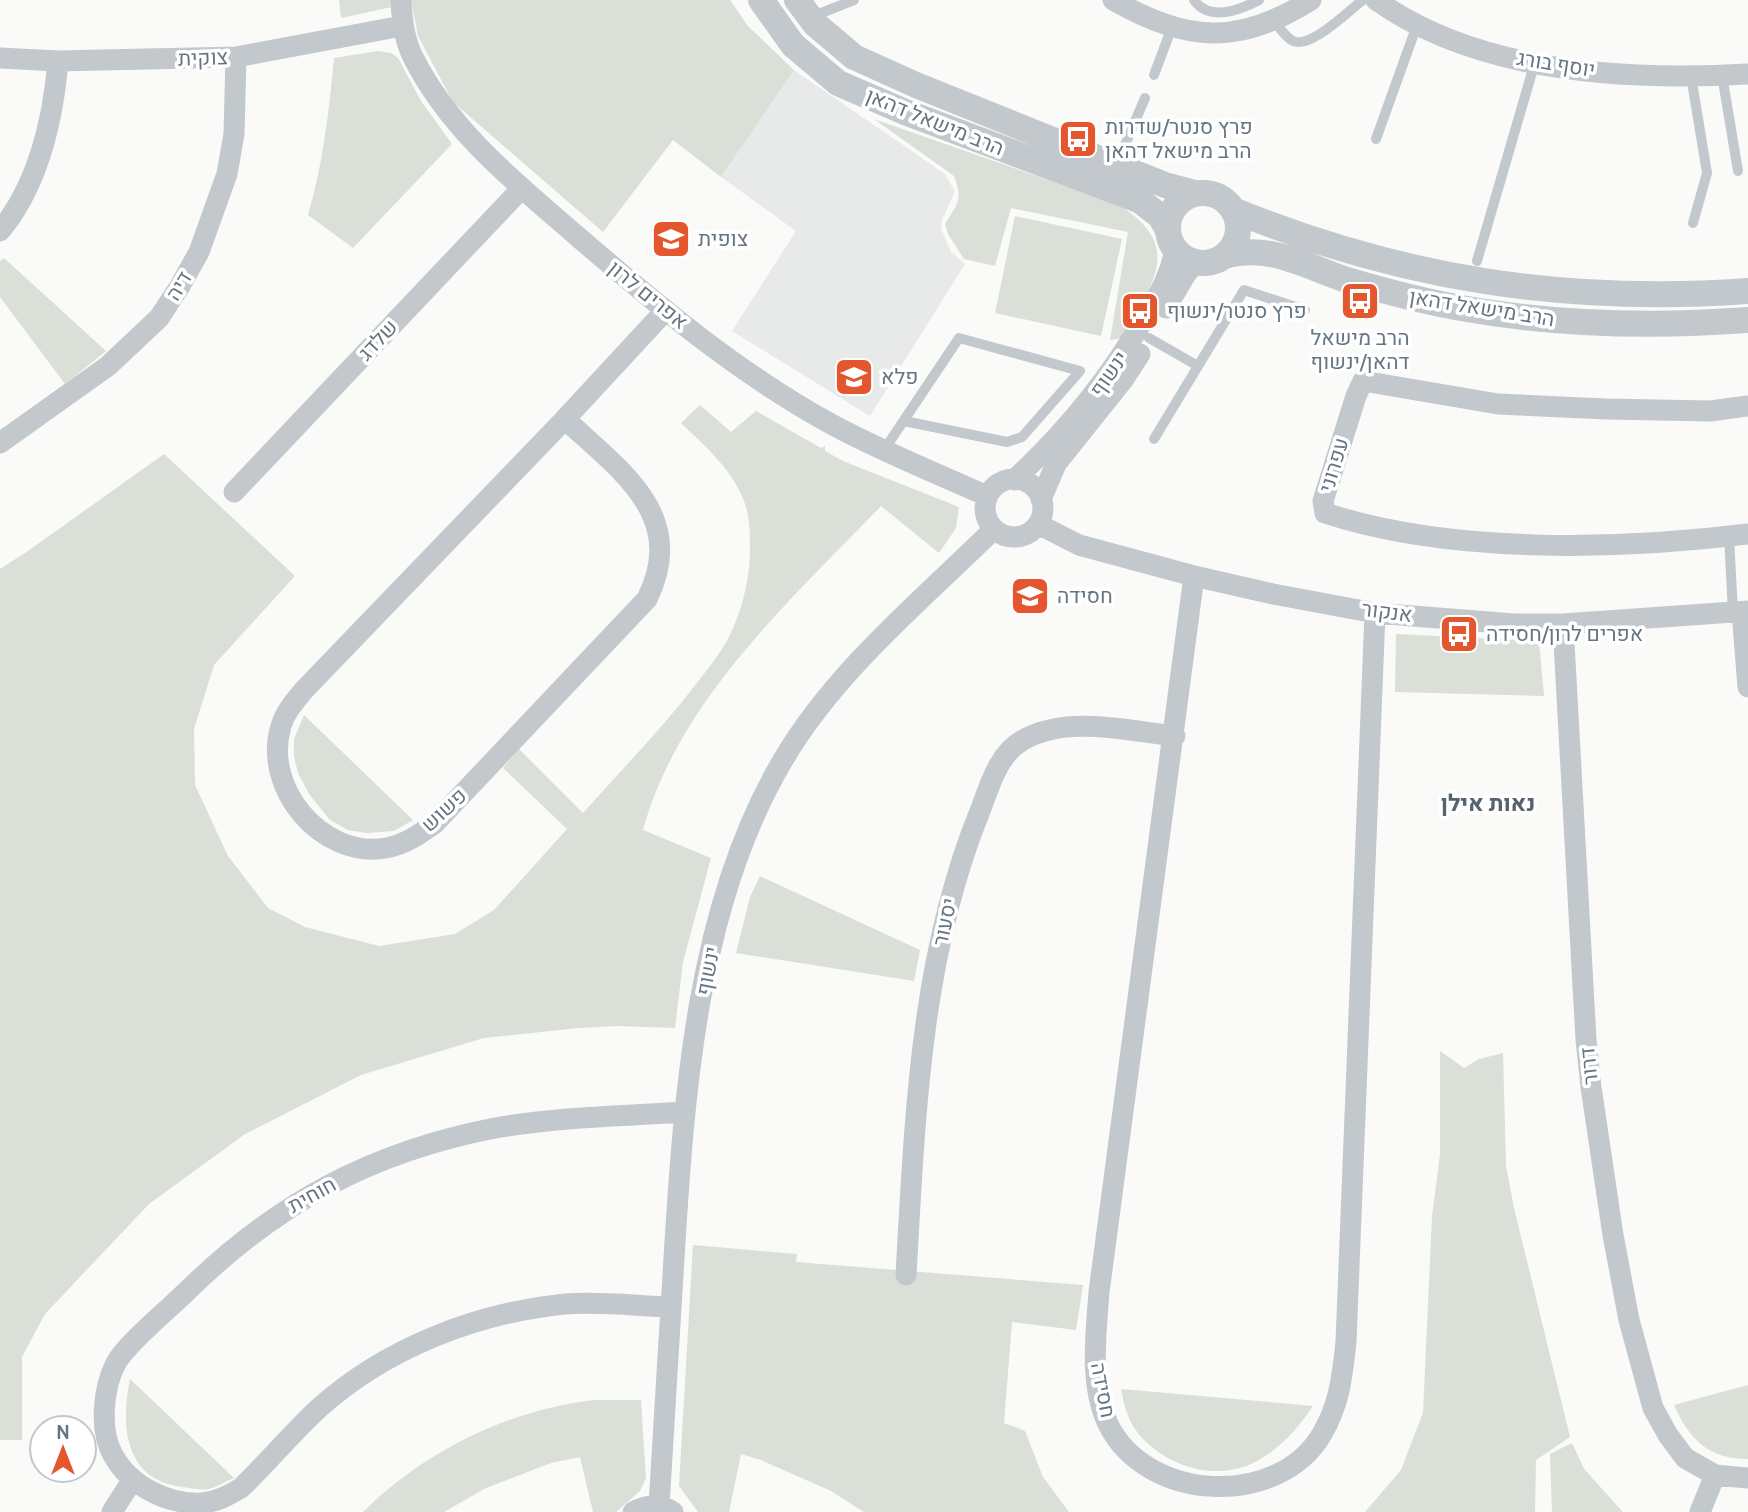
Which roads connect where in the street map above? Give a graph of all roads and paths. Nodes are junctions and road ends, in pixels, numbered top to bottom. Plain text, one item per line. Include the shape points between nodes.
1 (401, 0) edge
2 (761, 0) edge
3 (854, 0) edge
4 (1113, 0) edge
5 (1194, 0) edge
6 (1259, 0) edge
7 (1311, 0) edge
8 (1363, 0) edge
9 (1376, 0) edge
10 (803, 9) edge
11 (1274, 21) junction
12 (1417, 25) junction
13 (402, 26) junction
14 (1172, 27) junction
15 (236, 57) junction
16 (0, 58) edge
17 (58, 61) junction
18 (1535, 62) junction
19 (1748, 74) edge
20 (1154, 75) dead end
21 (1722, 75) junction
22 (1691, 76) junction
23 (1144, 98) dead end
24 (1376, 139) dead end
25 (1116, 166) junction
26 (1738, 171) dead end
27 (522, 188) junction
28 (1195, 193) junction
29 (1233, 210) junction
30 (1693, 223) dead end
31 (0, 231) edge
32 (1179, 247) junction
33 (1224, 256) junction
34 (1477, 261) dead end
35 (1748, 291) edge
36 (1305, 310) dead end
37 (665, 311) junction
38 (1748, 320) edge
39 (1150, 338) junction
40 (1198, 366) junction
41 (1748, 406) edge
42 (565, 419) junction
43 (904, 421) junction
44 (1154, 439) dead end
45 (0, 443) edge
46 (884, 450) junction
47 (1014, 480) junction
48 (234, 492) dead end
49 (987, 496) junction
50 (1041, 499) junction
51 (1038, 524) junction
52 (993, 529) junction
53 (1738, 535) edge
54 (1194, 576) junction
55 (1375, 612) junction
56 (1741, 612) edge
57 (1563, 624) junction
58 (1748, 687) edge
59 (1175, 736) junction
60 (685, 1112) junction
61 (906, 1275) dead end
62 (671, 1307) junction
63 (1715, 1475) junction
64 (1748, 1478) edge
65 (133, 1479) junction
66 (666, 1509) edge
67 (112, 1512) edge
68 (633, 1512) edge
69 (1700, 1512) edge

1 - 13 street, אפרים לרון
2 - 32 street, הרב מישאל דהאן via 793,44 838,82 1139,200 1160,216
3 - 10 lane
4 - 14 street
5 - 6 lane via 1204,10 1220,12
7 - 11 street
8 - 11 lane via 1304,42 1291,39
9 - 12 street, יוסף בורג
10 - 25 street, הרב מישאל דהאן via 854,57
11 - 14 street via 1226,33
12 - 18 street, יוסף בורג via 1488,51
12 - 24 lane
13 - 15 street, צוקית
13 - 27 street, אפרים לרון via 412,55 443,105
14 - 20 lane
15 - 17 street, צוקית
15 - 45 street, דיה via 234,134 227,174 200,252 180,286 159,318 108,366
16 - 17 street, צוקית
17 - 31 street via 55,95 38,159 26,191
18 - 22 street, יוסף בורג via 1614,73
18 - 34 lane
19 - 21 street, יוסף בורג
21 - 22 street, יוסף בורג
21 - 26 lane
22 - 30 lane via 1706,173
23 - 25 lane
25 - 28 street, הרב מישאל דהאן
27 - 37 street, אפרים לרון
27 - 48 street, שלדג
28 - 29 street via 1218,196
28 - 32 street via 1175,207 1169,218
29 - 33 street via 1238,235
29 - 35 street, הרב מישאל דהאן via 1291,233 1465,279 1618,295
32 - 33 street via 1211,262
32 - 39 street, ינשוף via 1176,290
32 - 47 street, ינשוף via 1161,289 1111,372
33 - 38 street, הרב מישאל דהאן via 1243,251 1275,255 1394,293 1537,319 1617,325
36 - 40 lane via 1244,290
37 - 42 street, פשוש
37 - 46 street, אפרים לרון via 779,391
39 - 40 lane
39 - 50 street, ינשוף via 1056,464
40 - 44 lane
41 - 53 street, עפרוני via 1710,411 1499,404 1363,381 1323,501 1325,513 1345,520 1471,540 1620,543
42 - 42 street, פשוש via 313,680 281,724 277,758 285,788 302,814 337,842 387,848 434,824 647,599 661,544 648,503
43 - 43 lane via 1007,442 1022,437 1080,371 958,338
43 - 46 lane
46 - 49 street, אפרים לרון
47 - 49 street via 998,484
47 - 50 street via 1030,485
49 - 52 street via 985,514
50 - 51 street
51 - 52 street via 1017,537
51 - 54 street, אנקור via 1079,545
52 - 60 street, ינשוף via 857,663 804,729 765,792 733,870 707,965
53 - 56 lane
54 - 55 street, אנקור
54 - 59 street, חסידה
55 - 57 street, אנקור
55 - 59 street, חסידה via 1341,1392 1321,1435 1291,1465 1245,1485 1220,1488 1172,1479 1133,1457 1107,1422 1097,1371 1100,1292
56 - 57 street, אנקור
56 - 58 street
57 - 63 street, דרור via 1586,1040 1615,1247 1653,1408 1685,1458
59 - 61 street, יסעור via 1063,728 1022,741 997,767 961,857 940,936 922,1051
60 - 62 street, ינשוף
60 - 65 street, חוחית via 495,1128 405,1152 292,1204 219,1260 117,1362 108,1386 106,1430 112,1453
62 - 65 street, חוחית via 542,1307 501,1315 418,1344 349,1384 226,1498 184,1502 159,1495
62 - 66 street, ינשוף
63 - 64 street, דרור
63 - 69 street
65 - 67 street
66 - 68 street via 641,1507

